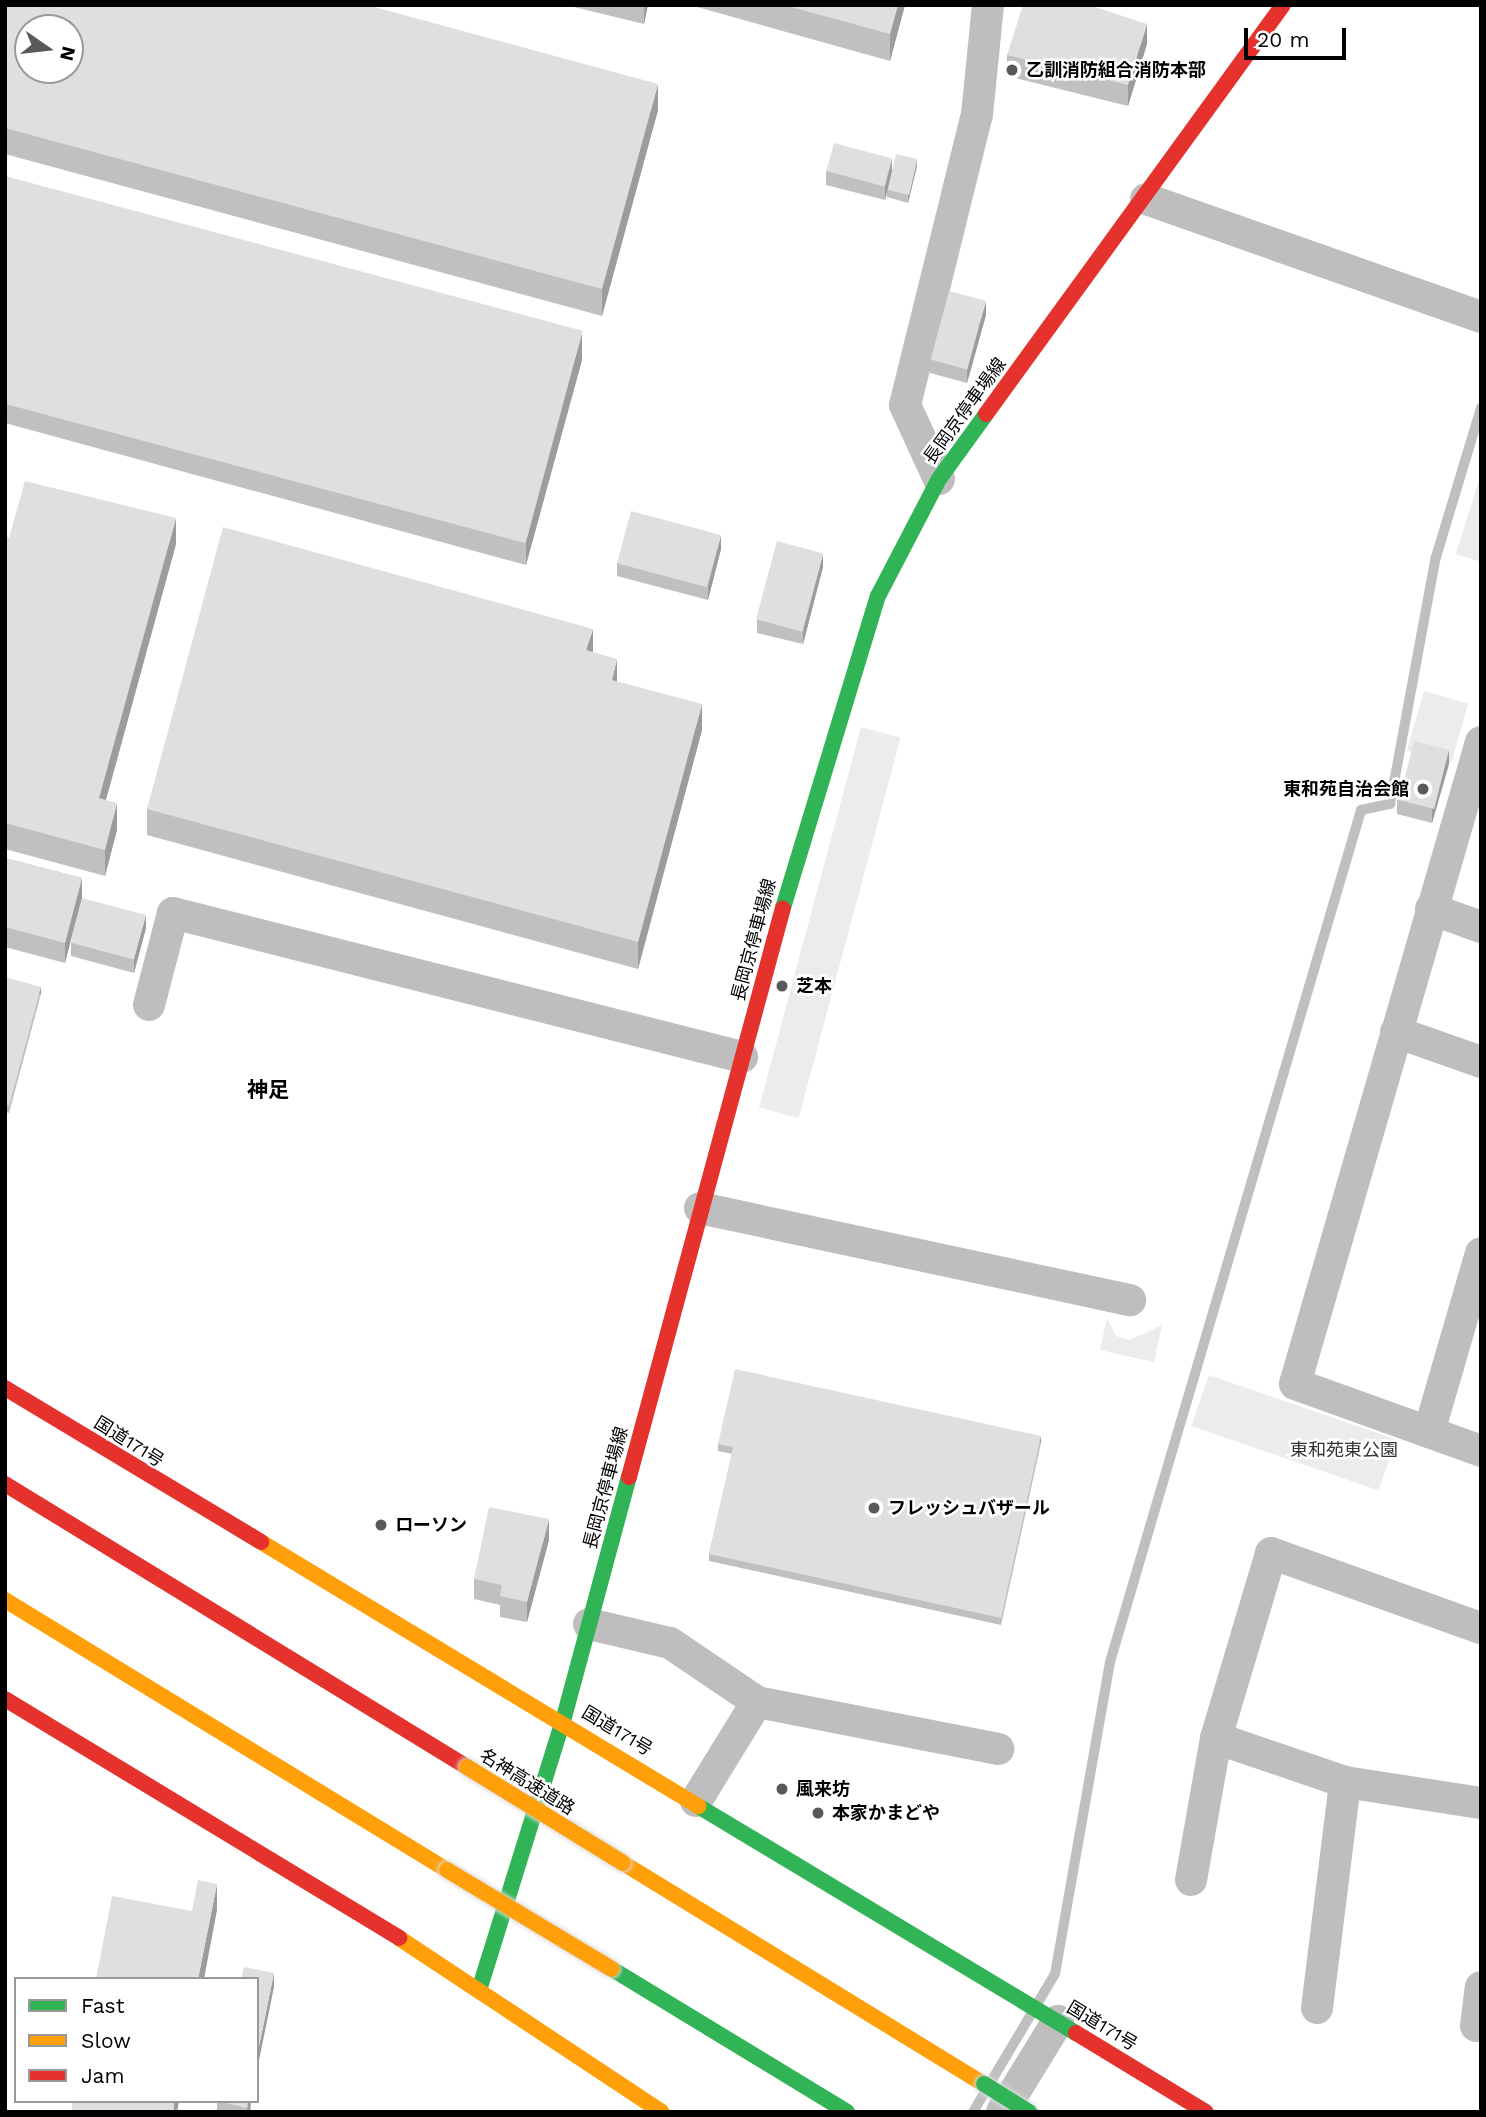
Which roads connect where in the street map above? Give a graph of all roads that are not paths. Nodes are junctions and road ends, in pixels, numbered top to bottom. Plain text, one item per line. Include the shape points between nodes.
1 (988, 5) edge
2 (1283, 5) edge
3 (1146, 199) junction
4 (1481, 317) edge
5 (939, 479) junction
6 (1481, 742) edge
7 (1474, 790) edge
8 (1431, 909) junction
9 (1481, 927) edge
10 (149, 1005) dead end
11 (1396, 1032) junction
12 (742, 1058) junction
13 (1481, 1062) edge
14 (700, 1208) junction
15 (1481, 1253) edge
16 (1130, 1300) dead end
17 (5, 1388) edge
18 (1429, 1432) junction
19 (1481, 1451) edge
20 (5, 1484) edge
21 (5, 1600) edge
22 (589, 1624) junction
23 (1481, 1628) edge
24 (5, 1699) edge
25 (757, 1702) junction
26 (563, 1721) junction
27 (1216, 1738) junction
28 (998, 1749) dead end
29 (1345, 1782) junction
30 (696, 1801) junction
31 (1481, 1803) edge
32 (1191, 1880) dead end
33 (480, 1987) junction
34 (1481, 1987) edge
35 (1317, 2008) dead end
36 (1054, 2019) junction
37 (1476, 2026) dead end
38 (662, 2112) edge
39 (847, 2112) edge
40 (1002, 2112) edge
41 (1029, 2112) edge
42 (1206, 2112) edge

1 - 5 street via 976,115 905,405
2 - 3 main road, 長岡京停車場線
3 - 4 street
3 - 5 main road, 長岡京停車場線
5 - 12 main road, 長岡京停車場線 via 878,596 852,662
6 - 7 street
7 - 8 street
8 - 9 street
8 - 11 street
10 - 12 street via 173,913
11 - 13 street
11 - 18 street via 1295,1384
12 - 14 main road, 長岡京停車場線
14 - 16 street
14 - 22 main road, 長岡京停車場線
15 - 18 street
17 - 26 main road, 国道171号 via 354,1604
18 - 19 street
20 - 41 main road, 名神高速道路, bridge
21 - 39 main road, bridge
22 - 25 street via 670,1643
22 - 26 main road, 長岡京停車場線
23 - 27 street via 1271,1553
24 - 33 main road
25 - 28 street
25 - 30 street
26 - 30 main road, 国道171号
26 - 33 main road, 長岡京停車場線
27 - 29 street
27 - 32 street
29 - 31 street
29 - 35 street
30 - 36 main road, 国道171号
33 - 38 main road
34 - 37 street
36 - 40 street
36 - 42 main road, 国道171号

